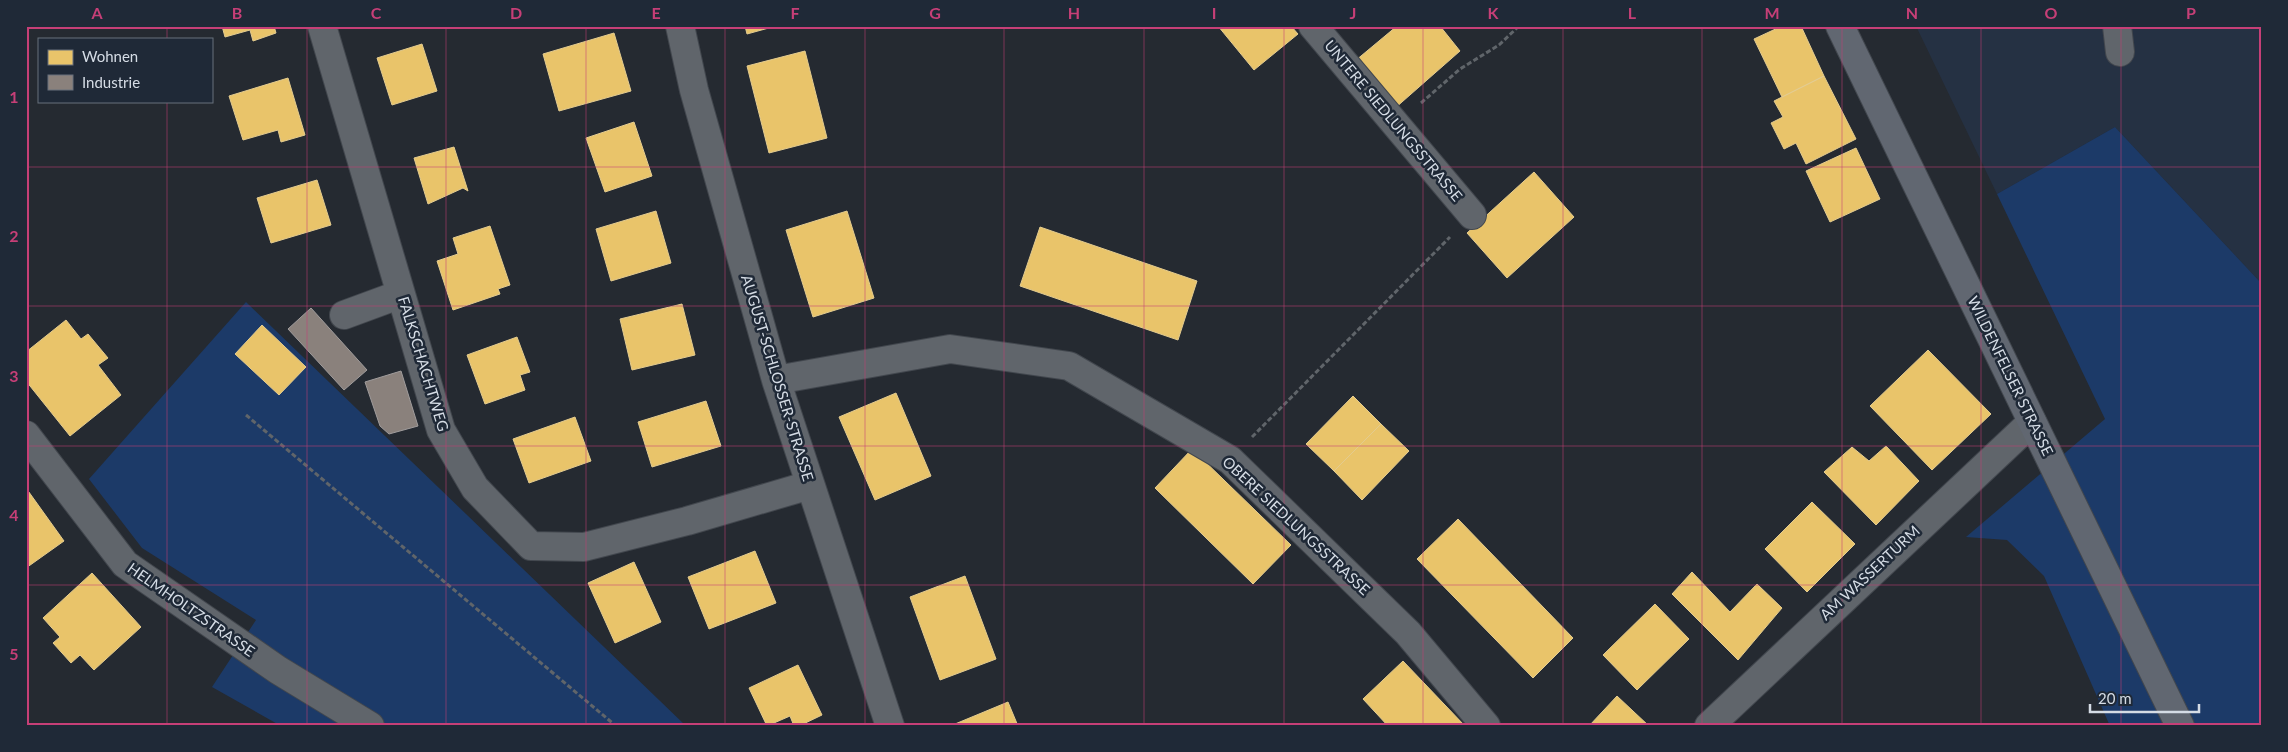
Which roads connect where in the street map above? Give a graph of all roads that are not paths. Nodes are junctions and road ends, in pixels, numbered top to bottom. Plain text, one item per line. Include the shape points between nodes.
1 (322, 26) edge
2 (680, 26) edge
3 (1313, 26) edge
4 (1840, 26) edge
5 (1472, 215) road end
6 (401, 294) junction
7 (344, 315) dead end
8 (776, 380) junction
9 (2032, 422) junction
10 (26, 435) edge
11 (810, 485) junction
12 (370, 726) edge
13 (890, 726) edge
14 (1486, 726) edge
15 (1709, 726) edge
16 (2180, 726) edge

1 - 6 street, FALKSCHACHTWEG
2 - 8 street, AUGUST-SCHLOSSER-STRASSE via 694,90
3 - 5 street, UNTERE SIEDLUNGSSTRASSE
4 - 9 main road, WILDENFELSER STRASSE
6 - 7 street
6 - 11 street, FALKSCHACHTWEG via 441,430 475,488 531,546 584,547
8 - 11 street, AUGUST-SCHLOSSER-STRASSE
8 - 14 street, OBERE SIEDLUNGSSTRASSE via 950,348 1069,366 1230,460 1408,633
9 - 15 street, AM WASSERTURM
9 - 16 main road, WILDENFELSER STRASSE
10 - 12 street, HELMHOLTZSTRASSE via 125,564 278,670
11 - 13 street, AUGUST-SCHLOSSER-STRASSE

